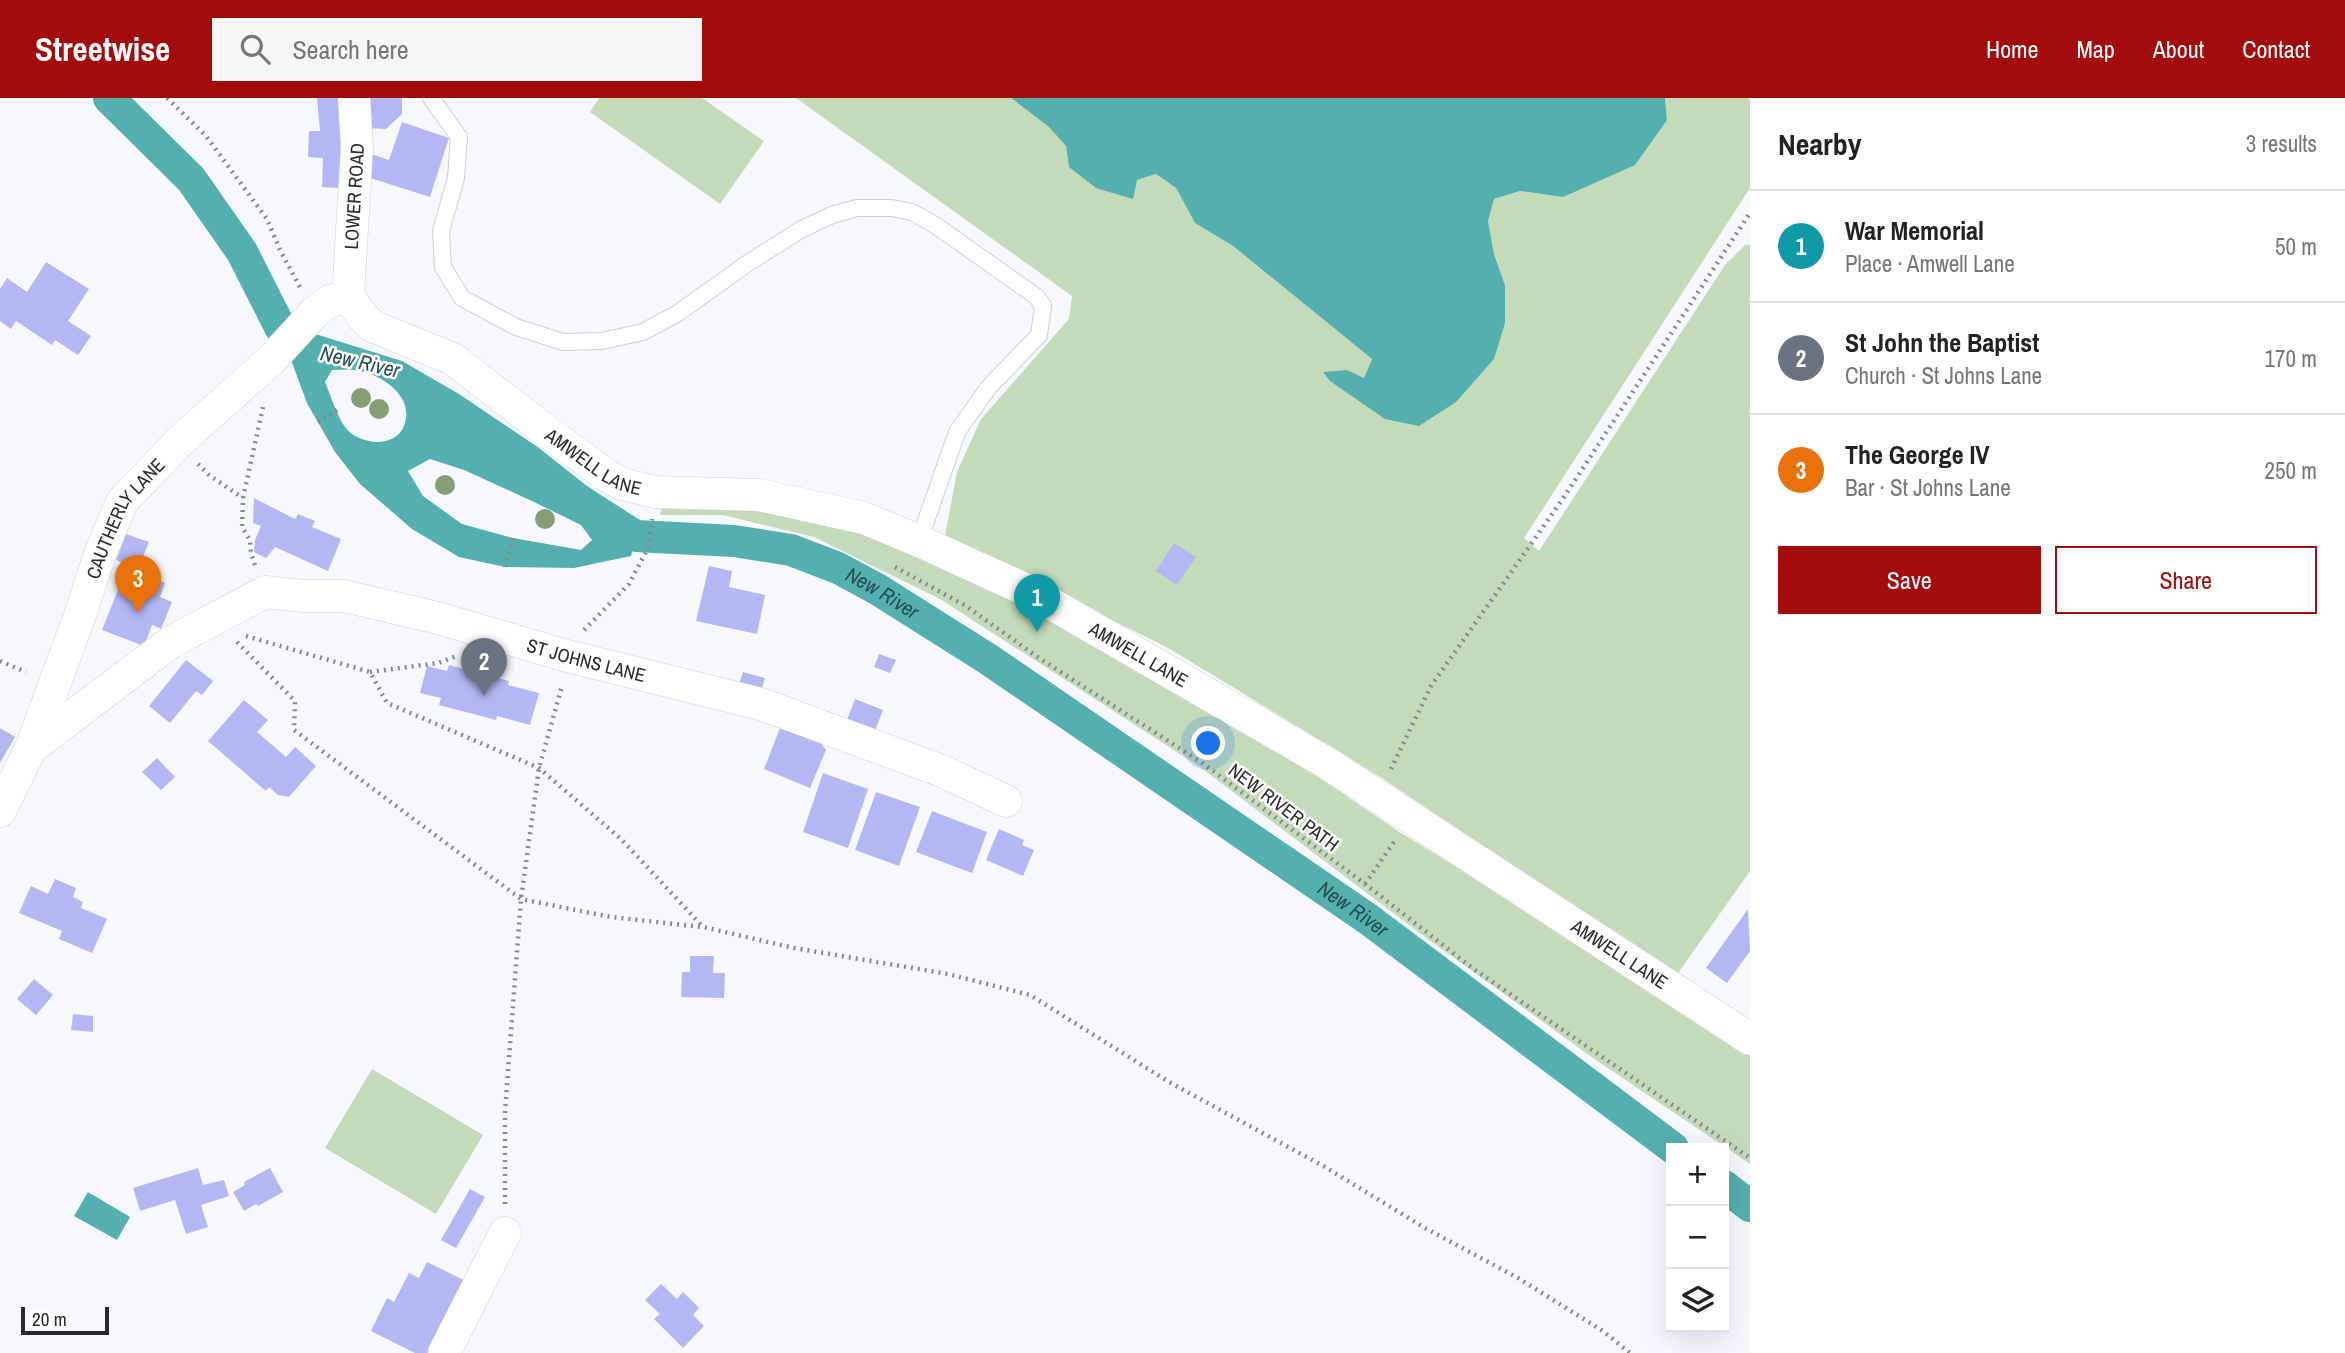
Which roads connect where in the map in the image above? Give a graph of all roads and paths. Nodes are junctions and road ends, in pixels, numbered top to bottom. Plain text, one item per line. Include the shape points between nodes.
1 (166, 98) edge
2 (354, 98) edge
3 (431, 98) edge
4 (1750, 213) edge
5 (348, 296) junction
6 (314, 312) junction
7 (268, 362) junction
8 (337, 410) dead end
9 (318, 422) dead end
10 (179, 442) junction
11 (243, 498) junction
12 (653, 515) dead end
13 (513, 538) dead end
14 (919, 541) junction
15 (251, 553) dead end
16 (888, 563) dead end
17 (505, 567) dead end
18 (587, 624) dead end
19 (239, 634) dead end
20 (234, 639) dead end
21 (463, 654) dead end
22 (370, 673) junction
23 (564, 682) dead end
24 (31, 748) junction
25 (539, 768) junction
26 (1378, 795) junction
27 (1006, 801) dead end
28 (0, 811) edge
29 (1401, 833) dead end
30 (1364, 884) junction
31 (521, 899) junction
32 (703, 927) junction
33 (1750, 1039) edge
34 (1750, 1158) edge
35 (505, 1233) joint
36 (444, 1353) edge
37 (1630, 1353) edge

1 - 6 path via 206,136 267,219
2 - 5 street, LOWER ROAD via 357,147
3 - 14 lane via 459,137 456,178 441,231 443,267 463,298 516,327 562,342 602,341 643,332 802,229 857,208 912,212 1037,298 1043,306 1039,335 989,387 957,432
4 - 26 path via 1562,500 1431,686
5 - 6 street, CAUTHERLY LANE
5 - 14 street, AMWELL LANE via 372,326 453,359 622,484 655,492 759,495 864,519
6 - 7 street, CAUTHERLY LANE
7 - 10 street, CAUTHERLY LANE
7 - 11 path via 269,381
8 - 9 path
10 - 11 path via 209,475
10 - 24 street, CAUTHERLY LANE via 122,502
11 - 15 path via 242,527
12 - 18 path via 648,548 629,584
13 - 17 path
14 - 26 street, AMWELL LANE via 1031,592
16 - 30 path, NEW RIVER PATH via 966,607 1201,762
19 - 22 path
20 - 31 path via 295,701 295,730
21 - 22 path via 438,663
22 - 25 path via 387,703
23 - 25 path
24 - 27 street, ST JOHNS LANE via 171,642 265,592 344,596 761,704 942,771
24 - 28 street, CAUTHERLY LANE
25 - 31 path
25 - 32 path via 621,839
26 - 33 street, AMWELL LANE
29 - 30 path
30 - 34 path, NEW RIVER PATH via 1475,970
31 - 32 path via 611,917
31 - 35 path via 505,1112
32 - 37 path via 948,974 1030,995 1169,1082 1518,1278
35 - 36 street

